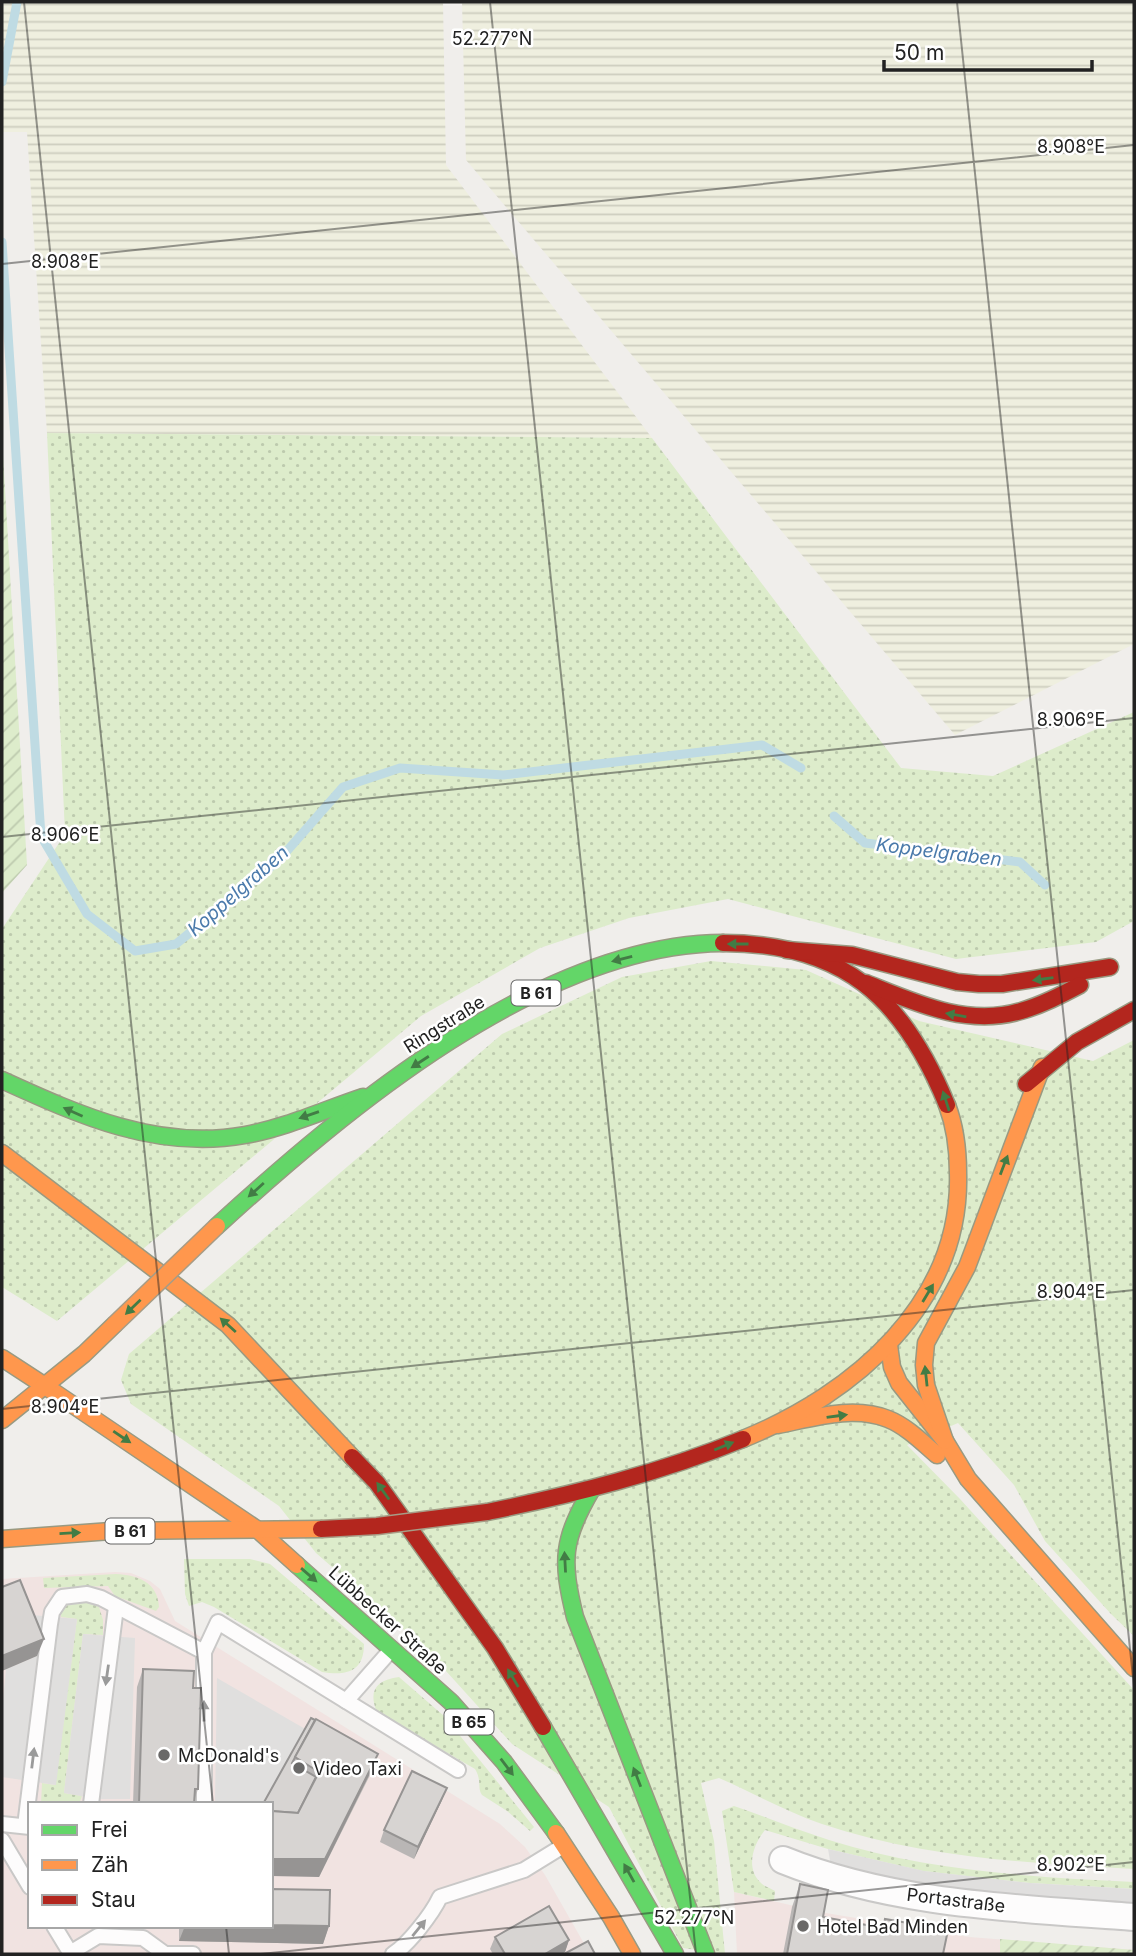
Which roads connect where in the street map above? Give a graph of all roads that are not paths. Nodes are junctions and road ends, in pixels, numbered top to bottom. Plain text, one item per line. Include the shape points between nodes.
1 (788, 950) junction
2 (866, 983) junction
3 (1134, 1010) edge
4 (1042, 1067) junction
5 (2, 1080) edge
6 (374, 1093) junction
7 (1016, 1096) dead end
8 (2, 1153) edge
9 (975, 1170) dead end
10 (955, 1233) junction
11 (889, 1345) junction
12 (2, 1358) edge
13 (45, 1386) junction
14 (2, 1420) edge
15 (770, 1426) junction
16 (945, 1441) junction
17 (968, 1479) junction
18 (599, 1487) junction
19 (258, 1530) junction
20 (2, 1539) edge
21 (116, 1607) junction
22 (392, 1648) junction
23 (204, 1652) junction
24 (1134, 1668) edge
25 (346, 1701) junction
26 (458, 1770) dead end
27 (30, 1802) edge
28 (91, 1802) edge
29 (204, 1802) edge
30 (2, 1824) edge
31 (27, 1826) edge
32 (2, 1840) edge
33 (564, 1845) junction
34 (783, 1860) dead end
35 (28, 1883) edge
36 (1134, 1917) edge
37 (55, 1928) edge
38 (71, 1954) edge
39 (193, 1954) edge
40 (393, 1954) edge
41 (632, 1954) edge
42 (675, 1954) edge
43 (706, 1954) edge

1 - 2 main road, Ringstraße / B 61
1 - 2 main road, B 61 via 852,955 979,984 1116,965 1055,999 1012,1015 984,1018 927,1008
1 -> 6 main road, Ringstraße / B 61 via 707,944 611,962 521,1001
10 -> 2 main road, Ringstraße / B 61 via 959,1168 955,1128 940,1083 922,1050
3 - 4 main road via 1081,1038
4 - 7 main road
16 -> 4 main road via 926,1385 926,1343 967,1267
6 -> 5 main road via 247,1135 173,1140 90,1119
6 -> 13 main road, Ringstraße / B 61, bridge via 217,1226
42 -> 8 main road via 495,1648 377,1483 228,1325
9 - 10 main road, B 61
11 -> 10 main road, B 61 via 926,1296
11 - 15 main road, B 61 via 854,1376
11 - 16 main road via 899,1383
12 - 13 main road
13 - 14 main road, Ringstraße / B 61
13 -> 19 main road, Lübbecker Straße / B 65
15 -> 17 main road via 873,1414 906,1430
18 -> 15 main road, B 61 via 724,1447
16 - 17 main road
17 - 24 main road
18 - 19 main road, B 61, bridge via 487,1512 377,1527
43 -> 18 main road via 575,1617 566,1583 563,1554 568,1531
20 -> 19 main road, B 61 via 111,1531
19 -> 22 main road, Lübbecker Straße / B 65
21 - 23 lane
27 -> 21 lane via 52,1612 62,1597 70,1595 87,1594
21 -> 28 lane
22 - 25 lane
22 -> 33 main road, Lübbecker Straße / B 65 via 451,1702 504,1762
23 - 25 lane via 218,1622
29 -> 23 lane
25 - 26 lane
30 - 31 lane
32 - 35 lane
40 -> 33 lane via 404,1948 440,1897 524,1870
33 - 41 main road, Lübbecker Straße / B 65
34 - 36 street, Portastraße via 872,1888 951,1901
37 - 38 lane
38 - 39 lane via 98,1936 143,1937 164,1954

